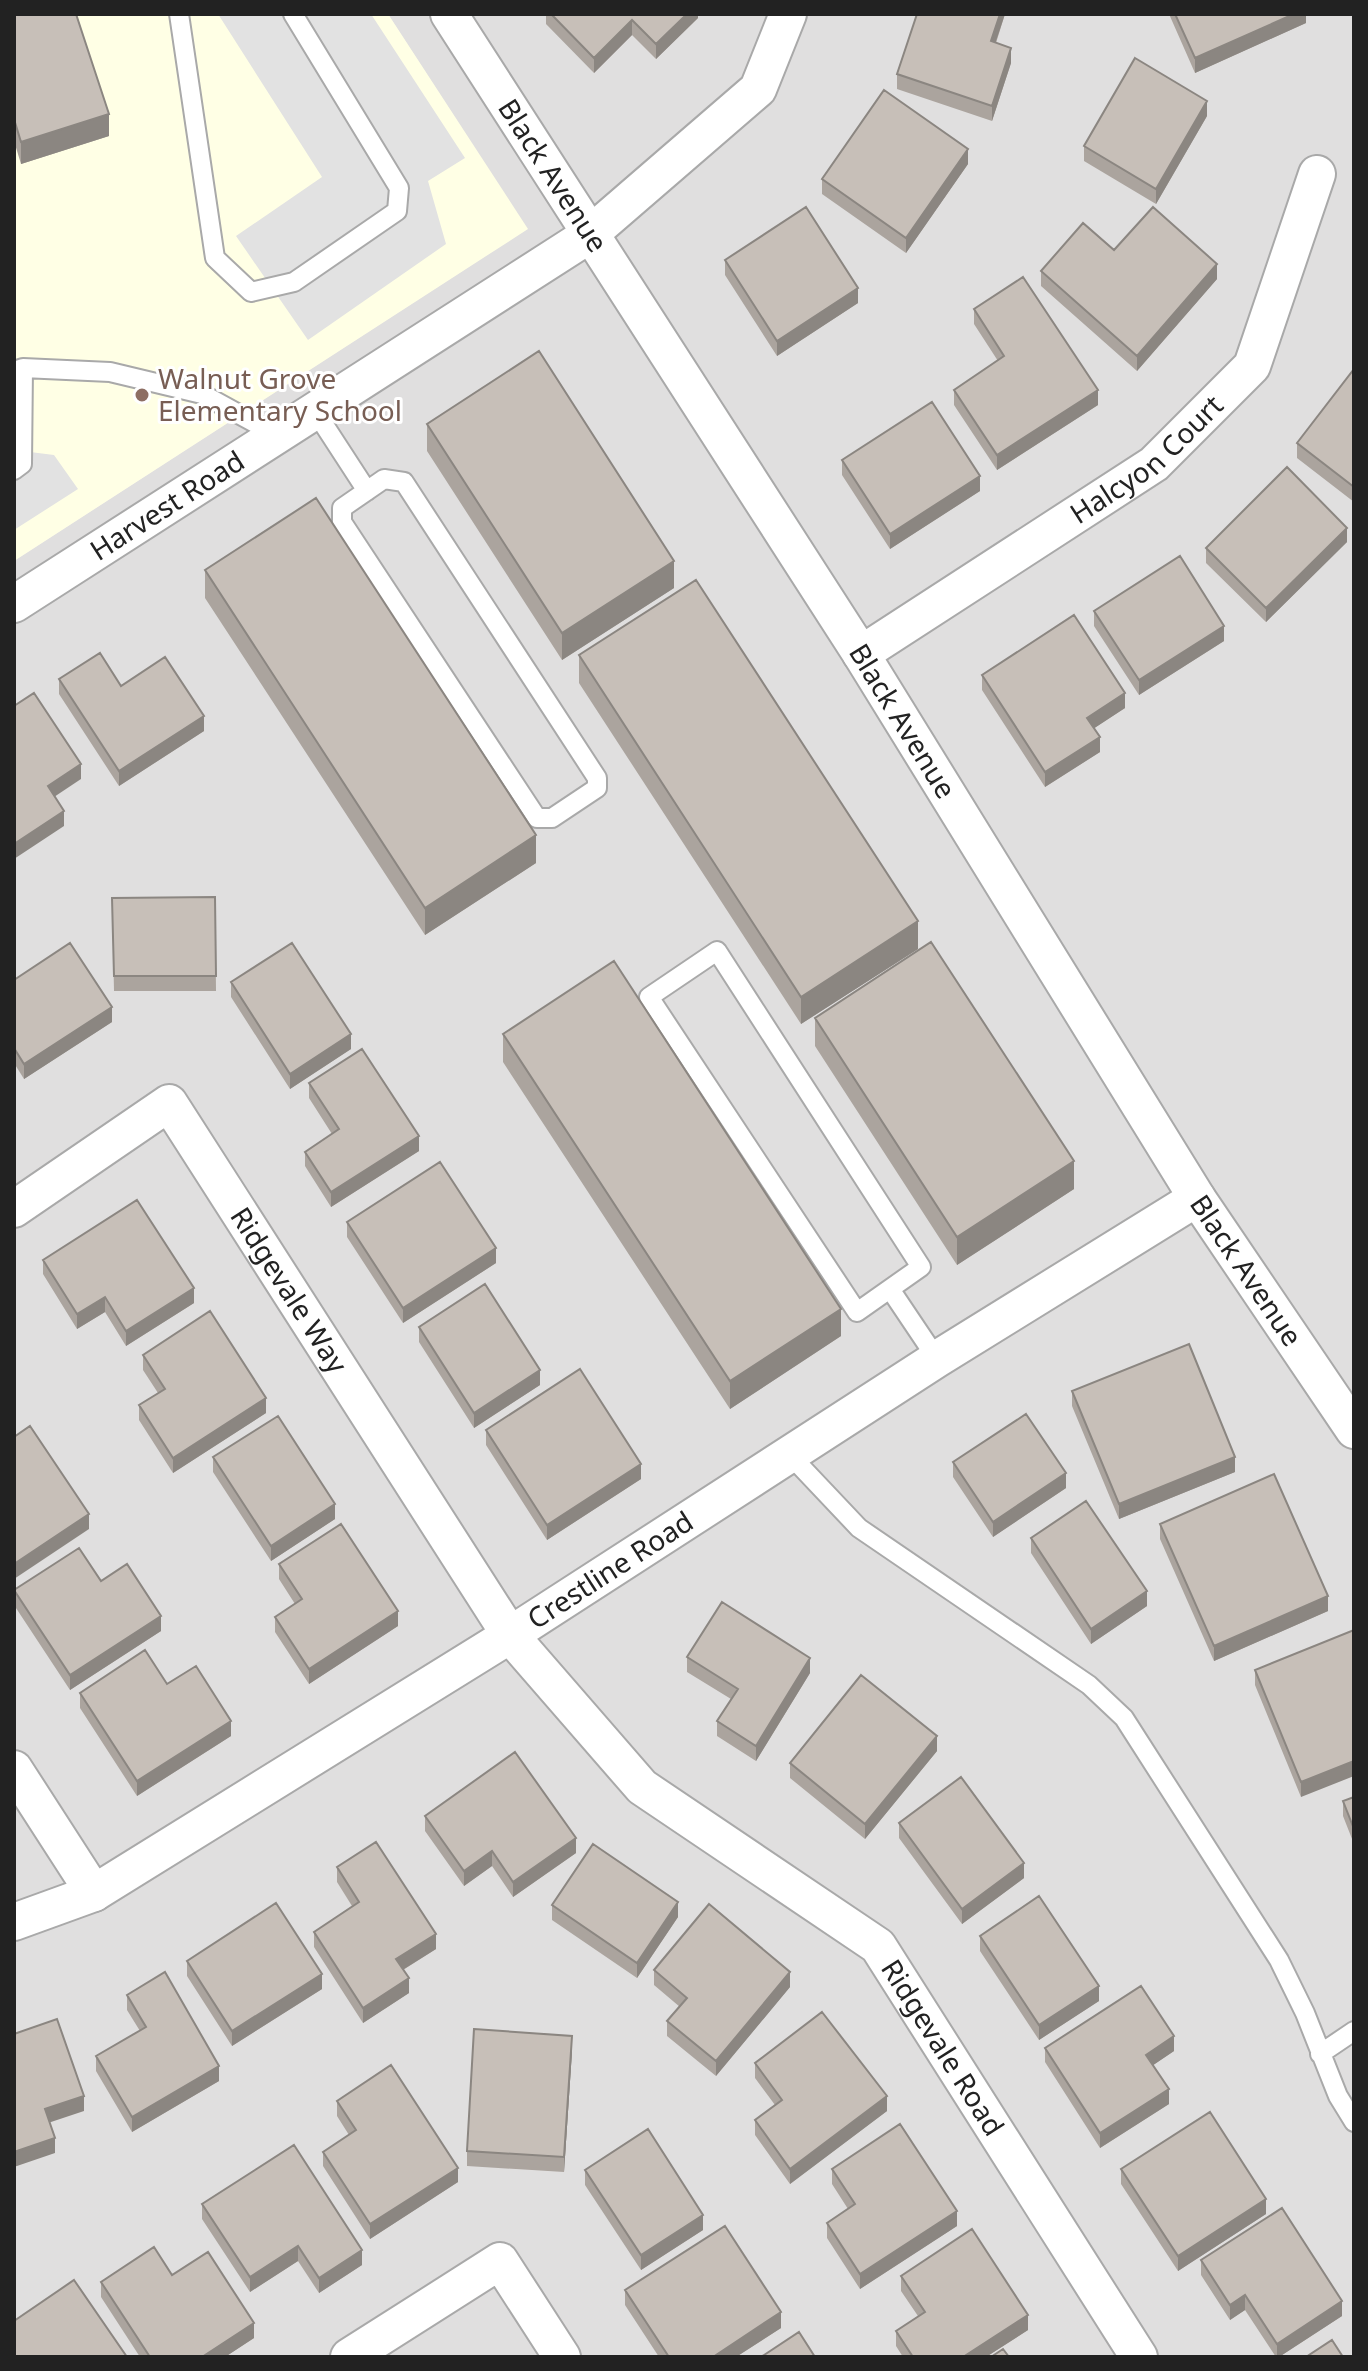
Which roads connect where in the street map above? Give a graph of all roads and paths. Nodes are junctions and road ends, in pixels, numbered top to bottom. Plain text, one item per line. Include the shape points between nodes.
1 (179, 14) edge
2 (293, 14) edge
3 (449, 14) edge
4 (788, 14) edge
5 (1317, 174) dead end
6 (589, 235) junction
7 (19, 370) edge
8 (315, 411) junction
9 (277, 435) junction
10 (14, 470) edge
11 (367, 491) junction
12 (14, 604) edge
13 (861, 654) junction
14 (1197, 1198) junction
15 (14, 1209) edge
16 (890, 1289) junction
17 (937, 1359) junction
18 (1354, 1430) edge
19 (789, 1454) junction
20 (510, 1635) junction
21 (14, 1769) edge
22 (94, 1893) junction
23 (14, 1922) edge
24 (1354, 2031) edge
25 (1320, 2054) junction
26 (1354, 2122) edge
27 (349, 2357) edge
28 (562, 2357) edge
29 (1139, 2357) edge

1 - 2 lane via 215,258 251,292 294,282 397,211 399,188
3 - 6 street, Black Avenue
4 - 6 street, Harvest Road via 758,89
5 - 13 street, Halcyon Court via 1252,366 1154,464
6 - 8 street, Harvest Road
6 - 13 street, Black Avenue
7 - 9 lane via 110,372 202,394
7 - 10 lane via 22,464
8 - 9 street, Harvest Road
8 - 11 lane
9 - 12 street, Harvest Road
11 - 11 lane via 342,508 342,522 537,818 552,818 597,788 597,778 404,482 384,479
13 - 14 street, Black Avenue
14 - 17 street, Crestline Road
14 - 18 street, Black Avenue
15 - 20 street, Ridgevale Way via 169,1103
16 - 16 lane via 857,1312 649,997 717,951 921,1267
16 - 17 lane
17 - 19 street, Crestline Road
19 - 20 street, Crestline Road
19 - 25 lane via 859,1528 1089,1685 1124,1718 1279,1960
20 - 22 street, Crestline Road
20 - 29 street, Ridgevale Road via 642,1787 878,1946
21 - 22 street
22 - 23 street, Crestline Road
24 - 25 lane
25 - 26 lane
27 - 28 street via 500,2261

